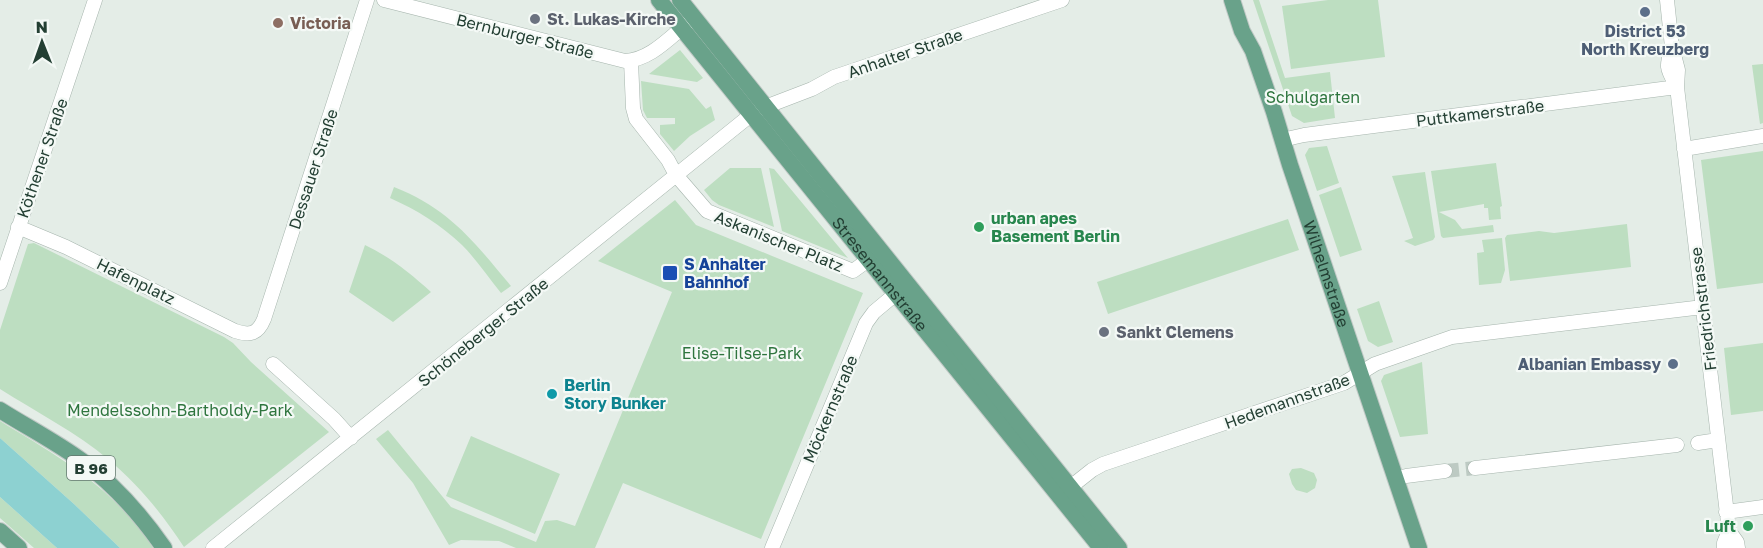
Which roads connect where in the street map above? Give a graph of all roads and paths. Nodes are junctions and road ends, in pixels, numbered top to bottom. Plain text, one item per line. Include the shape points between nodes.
1 (95, 0) edge
2 (368, 0) edge
3 (384, 0) edge
4 (680, 0) edge
5 (1062, 0) edge
6 (1232, 0) edge
7 (1667, 0) edge
8 (661, 1) edge
9 (688, 23) junction
10 (631, 60) junction
11 (1677, 87) junction
12 (758, 111) junction
13 (1763, 136) edge
14 (1282, 140) junction
15 (1684, 149) junction
16 (676, 175) junction
17 (18, 227) junction
18 (875, 255) junction
19 (0, 283) edge
20 (902, 289) junction
21 (1702, 307) junction
22 (253, 334) joint
23 (273, 364) dead end
24 (1360, 374) junction
25 (0, 410) edge
26 (351, 438) junction
27 (1718, 440) junction
28 (1698, 443) dead end
29 (1677, 445) dead end
30 (1475, 468) tunnel mouth
31 (1445, 471) tunnel mouth
32 (1396, 478) junction
33 (1065, 492) junction
34 (1763, 507) edge
35 (1726, 512) junction
36 (0, 531) edge
37 (1729, 531) junction
38 (19, 548) edge
39 (164, 548) edge
40 (213, 548) edge
41 (772, 548) edge
42 (1101, 548) edge
43 (1119, 548) edge
44 (1419, 548) edge
45 (1724, 548) edge
46 (1738, 548) edge

1 - 17 street, Köthener Straße
2 - 22 street, Dessauer Straße via 264,319
3 - 10 street, Bernburger Straße via 618,60
4 - 9 main road, Stresemannstraße
5 - 12 street, Anhalter Straße via 834,77
6 - 14 main road, Wilhelmstraße
7 - 11 street, Friedrichstrasse via 1672,47 1667,63
8 - 9 main road, Stresemannstraße
9 - 10 street via 649,54
9 - 12 main road, Stresemannstraße
10 - 16 street, Askanischer Platz via 635,116
11 - 14 street, Puttkamerstraße
11 - 15 street, Friedrichstrasse
12 - 16 street, Schöneberger Straße
12 - 18 main road, Stresemannstraße
13 - 15 street
14 - 24 main road, Wilhelmstraße
15 - 21 street, Friedrichstrasse
16 - 18 street, Askanischer Platz via 707,211 853,272
16 - 26 street, Schöneberger Straße
17 - 19 street, Köthener Straße
17 - 22 street, Hafenplatz via 236,331
18 - 20 main road, Stresemannstraße
20 - 33 main road, Stresemannstraße
20 - 41 street, Möckernstraße via 866,323
21 - 24 street, Hedemannstraße via 1452,337 1375,364
21 - 27 street, Friedrichstrasse
23 - 26 street
24 - 32 main road, Wilhelmstraße
24 - 33 street, Hedemannstraße via 1344,384 1115,460 1092,470
25 - 39 main road, B 96 via 95,471 126,499
26 - 40 street, Schöneberger Straße
27 - 28 street
27 - 35 street, Friedrichstrasse
29 - 30 street
31 - 32 street
32 - 44 main road, Wilhelmstraße
33 - 42 main road, Stresemannstraße
33 - 43 main road, Stresemannstraße
34 - 35 street
35 - 37 street, Friedrichstrasse
36 - 38 main road
37 - 45 street, Friedrichstrasse
37 - 46 street, Friedrichstrasse

